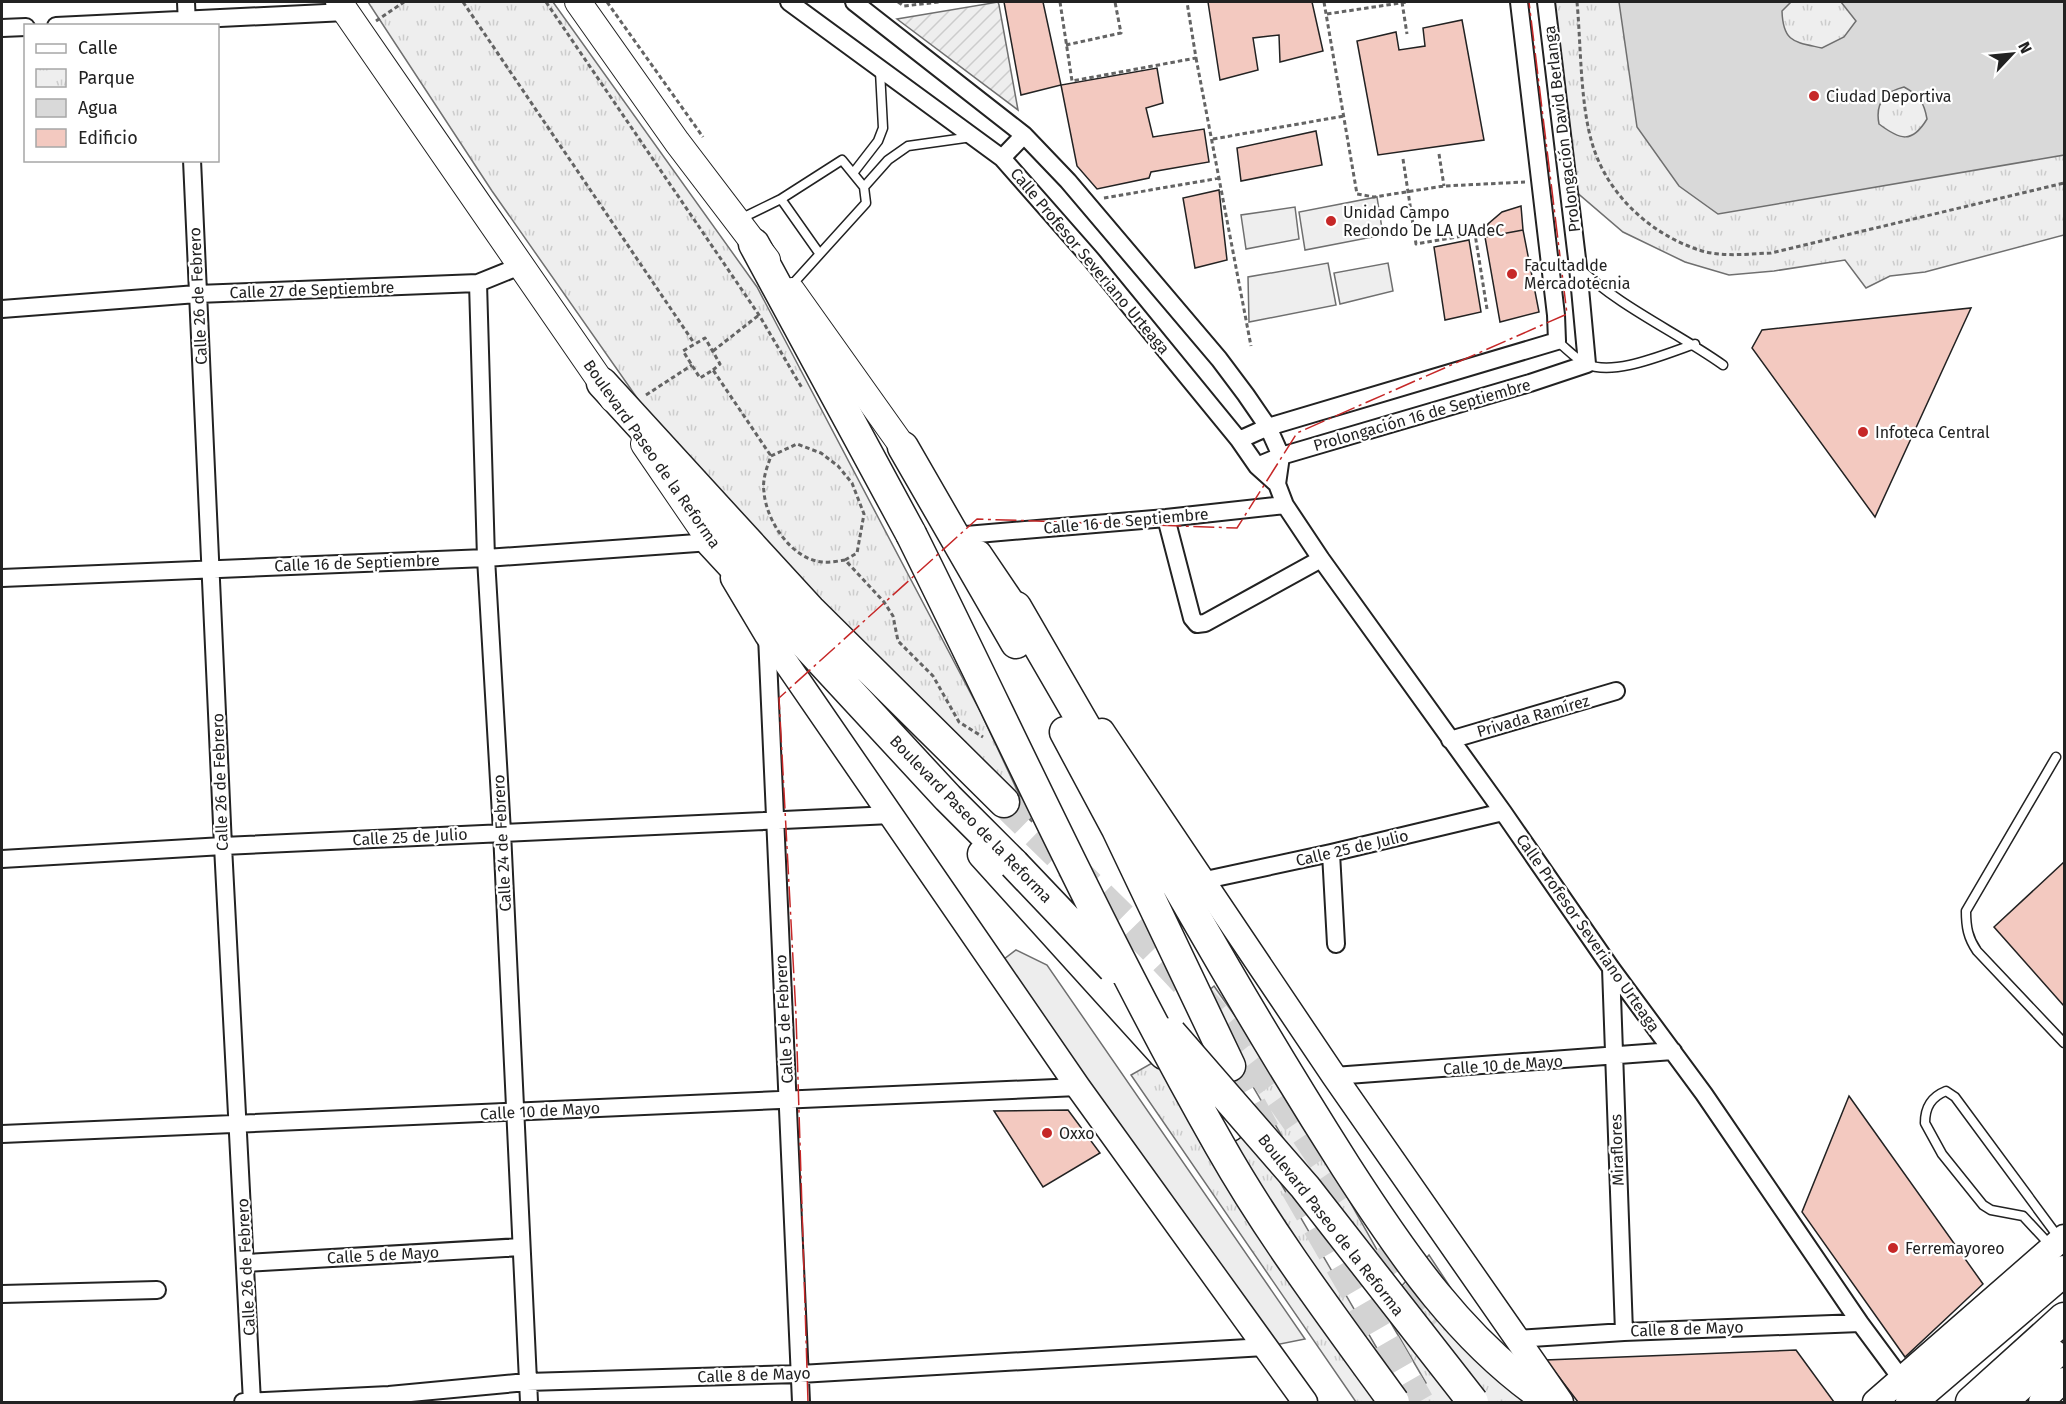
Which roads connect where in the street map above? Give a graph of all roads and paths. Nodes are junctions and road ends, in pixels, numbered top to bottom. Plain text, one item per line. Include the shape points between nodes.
1 (186, 2) edge
2 (404, 2) edge
3 (463, 2) edge
4 (546, 2) edge
5 (578, 2) edge
6 (789, 2) edge
7 (854, 2) edge
8 (898, 2) edge
9 (939, 2) edge
10 (1060, 2) edge
11 (1115, 2) edge
12 (1186, 2) edge
13 (1324, 2) edge
14 (1402, 2) edge
15 (1407, 2) edge
16 (1519, 2) edge
17 (1546, 2) edge
18 (1577, 2) edge
19 (342, 7) edge
20 (1327, 14) junction
21 (186, 23) edge
22 (143, 24) edge
23 (24, 27) edge
24 (2, 28) edge
25 (1407, 34) dead end
26 (1066, 45) junction
27 (1196, 58) junction
28 (880, 67) junction
29 (1344, 116) junction
30 (1024, 135) junction
31 (975, 137) junction
32 (1213, 139) junction
33 (1439, 154) dead end
34 (1002, 158) junction
35 (1403, 159) dead end
36 (192, 162) edge
37 (854, 172) junction
38 (1220, 178) junction
39 (1539, 181) junction
40 (2064, 183) edge
41 (1444, 186) junction
42 (864, 187) junction
43 (1407, 192) junction
44 (781, 199) junction
45 (1085, 201) junction
46 (746, 232) junction
47 (819, 253) junction
48 (520, 266) junction
49 (1550, 267) junction
50 (1578, 267) junction
51 (478, 283) junction
52 (789, 287) junction
53 (197, 294) junction
54 (2, 309) edge
55 (1487, 309) dead end
56 (759, 315) junction
57 (1557, 341) junction
58 (694, 343) junction
59 (1695, 345) junction
60 (1251, 346) dead end
61 (712, 351) junction
62 (1587, 364) junction
63 (1724, 364) dead end
64 (692, 365) junction
65 (713, 370) junction
66 (603, 383) junction
67 (806, 393) dead end
68 (638, 400) dead end
69 (1268, 427) junction
70 (1239, 440) junction
71 (903, 447) junction
72 (771, 456) junction
73 (1281, 456) junction
74 (1257, 466) junction
75 (1276, 484) junction
76 (1285, 505) junction
77 (1166, 518) junction
78 (966, 535) junction
79 (711, 543) junction
80 (486, 558) junction
81 (1321, 559) junction
82 (845, 560) junction
83 (212, 568) junction
84 (2, 579) edge
85 (1016, 607) junction
86 (767, 635) junction
87 (1616, 691) dead end
88 (981, 727) dead end
89 (1450, 740) junction
90 (2056, 757) dead end
91 (948, 798) junction
92 (1004, 802) tunnel mouth
93 (1503, 812) junction
94 (891, 815) junction
95 (774, 822) junction
96 (502, 832) junction
97 (223, 846) junction
98 (1331, 853) junction
99 (2, 859) edge
100 (1201, 881) junction
101 (1336, 944) dead end
102 (1611, 968) junction
103 (2064, 1043) edge
104 (1673, 1051) junction
105 (1613, 1057) junction
106 (1230, 1066) tunnel mouth
107 (1334, 1076) junction
108 (1078, 1087) junction
109 (788, 1100) junction
110 (515, 1112) junction
111 (239, 1124) junction
112 (2, 1134) edge
113 (521, 1247) junction
114 (2061, 1249) edge
115 (246, 1263) junction
116 (157, 1290) dead end
117 (2, 1294) edge
118 (2064, 1317) edge
119 (1860, 1323) junction
120 (1624, 1332) junction
121 (1515, 1339) junction
122 (2064, 1344) edge
123 (1265, 1347) junction
124 (800, 1374) junction
125 (2064, 1380) edge
126 (527, 1382) junction
127 (1907, 1392) edge
128 (389, 1399) edge
129 (243, 1402) edge
130 (252, 1402) edge
131 (529, 1402) edge
132 (801, 1402) edge
133 (1305, 1402) edge
134 (1394, 1402) edge
135 (1452, 1402) edge
136 (1473, 1402) edge
137 (1551, 1402) edge
138 (1561, 1402) edge
139 (1875, 1402) edge
140 (1971, 1402) edge
141 (2002, 1402) edge
142 (2041, 1402) edge

1 - 21 street
2 - 19 path via 377,21
3 - 58 path
4 - 56 path
5 - 46 main road
6 - 28 street, Calle Profesor Severiano Urteaga
7 - 30 street, Calle Profesor Severiano Urteaga
8 - 9 path via 904,6
10 - 26 path
11 - 26 path via 1121,33
12 - 27 path
13 - 20 path
14 - 15 path
14 - 20 path
14 - 25 path
16 - 39 street, Prolongación David Berlanga
17 - 50 street, Prolongación David Berlanga
18 - 40 path via 1592,141 1601,168 1642,219 1674,240 1704,251 1731,255 1770,253
19 - 21 street
19 - 48 main road, Boulevard Paseo de la Reforma
20 - 29 path
21 - 22 street
23 - 24 street
26 - 27 path via 1072,81
27 - 32 path
28 - 31 street, Calle Profesor Severiano Urteaga
28 - 37 lane via 883,128
29 - 32 path
29 - 43 path via 1357,194 1374,197
30 - 34 street
30 - 45 street, Calle Profesor Severiano Urteaga
31 - 34 street, Calle Profesor Severiano Urteaga
31 - 42 lane via 908,146
32 - 38 path
33 - 41 path
34 - 70 street, Calle Profesor Severiano Urteaga via 1090,258
35 - 43 path
36 - 53 street, Calle 26 de Febrero
37 - 42 lane
37 - 44 lane via 840,160
38 - 45 path
38 - 60 path
39 - 41 path
39 - 49 street, Prolongación David Berlanga
41 - 43 path
42 - 47 lane via 866,203
43 - 55 path via 1416,244 1475,234
44 - 46 lane
44 - 47 lane
45 - 69 street, Calle Profesor Severiano Urteaga via 1219,358
46 - 52 main road
46 - 134 highway, bridge via 911,534 1146,1012 1221,1148 1300,1271
47 - 52 lane
48 - 51 street, Calle 27 de Septiembre
48 - 66 main road, Boulevard Paseo de la Reforma
49 - 50 lane
49 - 57 street, Prolongación David Berlanga
50 - 59 lane via 1619,302
50 - 62 street, Prolongación David Berlanga
51 - 53 street, Calle 27 de Septiembre
51 - 80 street, Calle 24 de Febrero
52 - 71 main road
53 - 54 street, Calle 27 de Septiembre
53 - 83 street, Calle 26 de Febrero
56 - 61 path
56 - 67 path
57 - 62 lane
57 - 69 street, Prolongación 16 de Septiembre
58 - 61 path via 705,338
58 - 64 path via 683,351
59 - 62 lane via 1633,364
59 - 63 lane
61 - 65 path via 720,364
62 - 73 street, Prolongación 16 de Septiembre
64 - 65 path via 700,378
64 - 68 path
65 - 72 path
66 - 79 main road, Boulevard Paseo de la Reforma
66 - 92 highway via 810,610
69 - 70 street, Prolongación 16 de Septiembre
69 - 73 street, Calle Profesor Severiano Urteaga
70 - 74 street, Calle Profesor Severiano Urteaga
71 - 78 main road
71 - 106 highway via 1117,829
72 - 82 path via 764,492 772,522 789,544 804,555 822,562
72 - 82 path via 797,444 820,453 852,483 864,514 857,553
73 - 74 street, Prolongación 16 de Septiembre
73 - 75 street
74 - 75 street, Calle Profesor Severiano Urteaga
75 - 76 street, Calle Profesor Severiano Urteaga
76 - 77 street, Calle 16 de Septiembre
76 - 81 street, Calle Profesor Severiano Urteaga
77 - 78 street, Calle 16 de Septiembre
77 - 81 street via 1192,618 1197,624
78 - 85 main road
79 - 80 street, Calle 16 de Septiembre
79 - 86 main road
79 - 91 highway, Boulevard Paseo de la Reforma
80 - 83 street, Calle 16 de Septiembre
80 - 96 street, Calle 24 de Febrero
81 - 89 street, Calle Profesor Severiano Urteaga
82 - 88 path via 884,602 893,616 898,641 933,676 959,722 986,740
83 - 84 street, Calle 16 de Septiembre
83 - 97 street, Calle 26 de Febrero
85 - 100 main road
85 - 137 highway via 1266,1040 1392,1238 1419,1275 1502,1364
86 - 94 main road
86 - 95 street, Calle 5 de Febrero
87 - 89 street, Privada Ramírez
89 - 93 street, Calle Profesor Severiano Urteaga
90 - 103 lane via 1966,911 1966,926 1977,951
91 - 135 highway, bridge via 976,845 1325,1231
91 - 136 highway, Boulevard Paseo de la Reforma, bridge via 1079,931 1305,1186
93 - 98 street, Calle 25 de Julio
93 - 102 street, Calle Profesor Severiano Urteaga
94 - 95 street, Calle 25 de Julio
94 - 108 main road
95 - 96 street, Calle 25 de Julio
95 - 109 street, Calle 5 de Febrero
96 - 97 street, Calle 25 de Julio
96 - 110 street, Calle 24 de Febrero
97 - 99 street, Calle 25 de Julio
97 - 111 street, Calle 26 de Febrero
98 - 100 street, Calle 25 de Julio
98 - 101 street
100 - 107 main road
102 - 104 street, Calle Profesor Severiano Urteaga
102 - 105 street, Miraflores
104 - 105 street, Calle 10 de Mayo
104 - 119 street, Calle Profesor Severiano Urteaga
105 - 107 street, Calle 10 de Mayo
105 - 120 street, Miraflores
107 - 121 main road
108 - 109 street, Calle 10 de Mayo
108 - 123 main road
109 - 110 street, Calle 10 de Mayo
109 - 124 street, Calle 5 de Febrero
110 - 111 street, Calle 10 de Mayo
110 - 113 street, Calle 24 de Febrero
111 - 112 street, Calle 10 de Mayo
111 - 115 street, Calle 26 de Febrero
113 - 115 street, Calle 5 de Mayo
113 - 126 street, Calle 24 de Febrero
114 - 114 lane via 1955,1098 1946,1091 1929,1103 1925,1123 1930,1134 1983,1204 2023,1216
114 - 127 highway
115 - 130 street, Calle 26 de Febrero
116 - 117 street
118 - 140 highway
119 - 120 street, Calle 8 de Mayo
119 - 127 street, Calle Profesor Severiano Urteaga
120 - 121 street, Calle 8 de Mayo
121 - 138 main road
122 - 141 highway
123 - 124 street, Calle 8 de Mayo
123 - 133 main road
124 - 126 street, Calle 8 de Mayo
124 - 132 street, Calle 5 de Febrero
125 - 142 main road
126 - 128 street, Calle 8 de Mayo
126 - 131 street, Calle 24 de Febrero
127 - 139 main road
128 - 130 street, Calle 8 de Mayo
129 - 130 street, Calle 8 de Mayo

